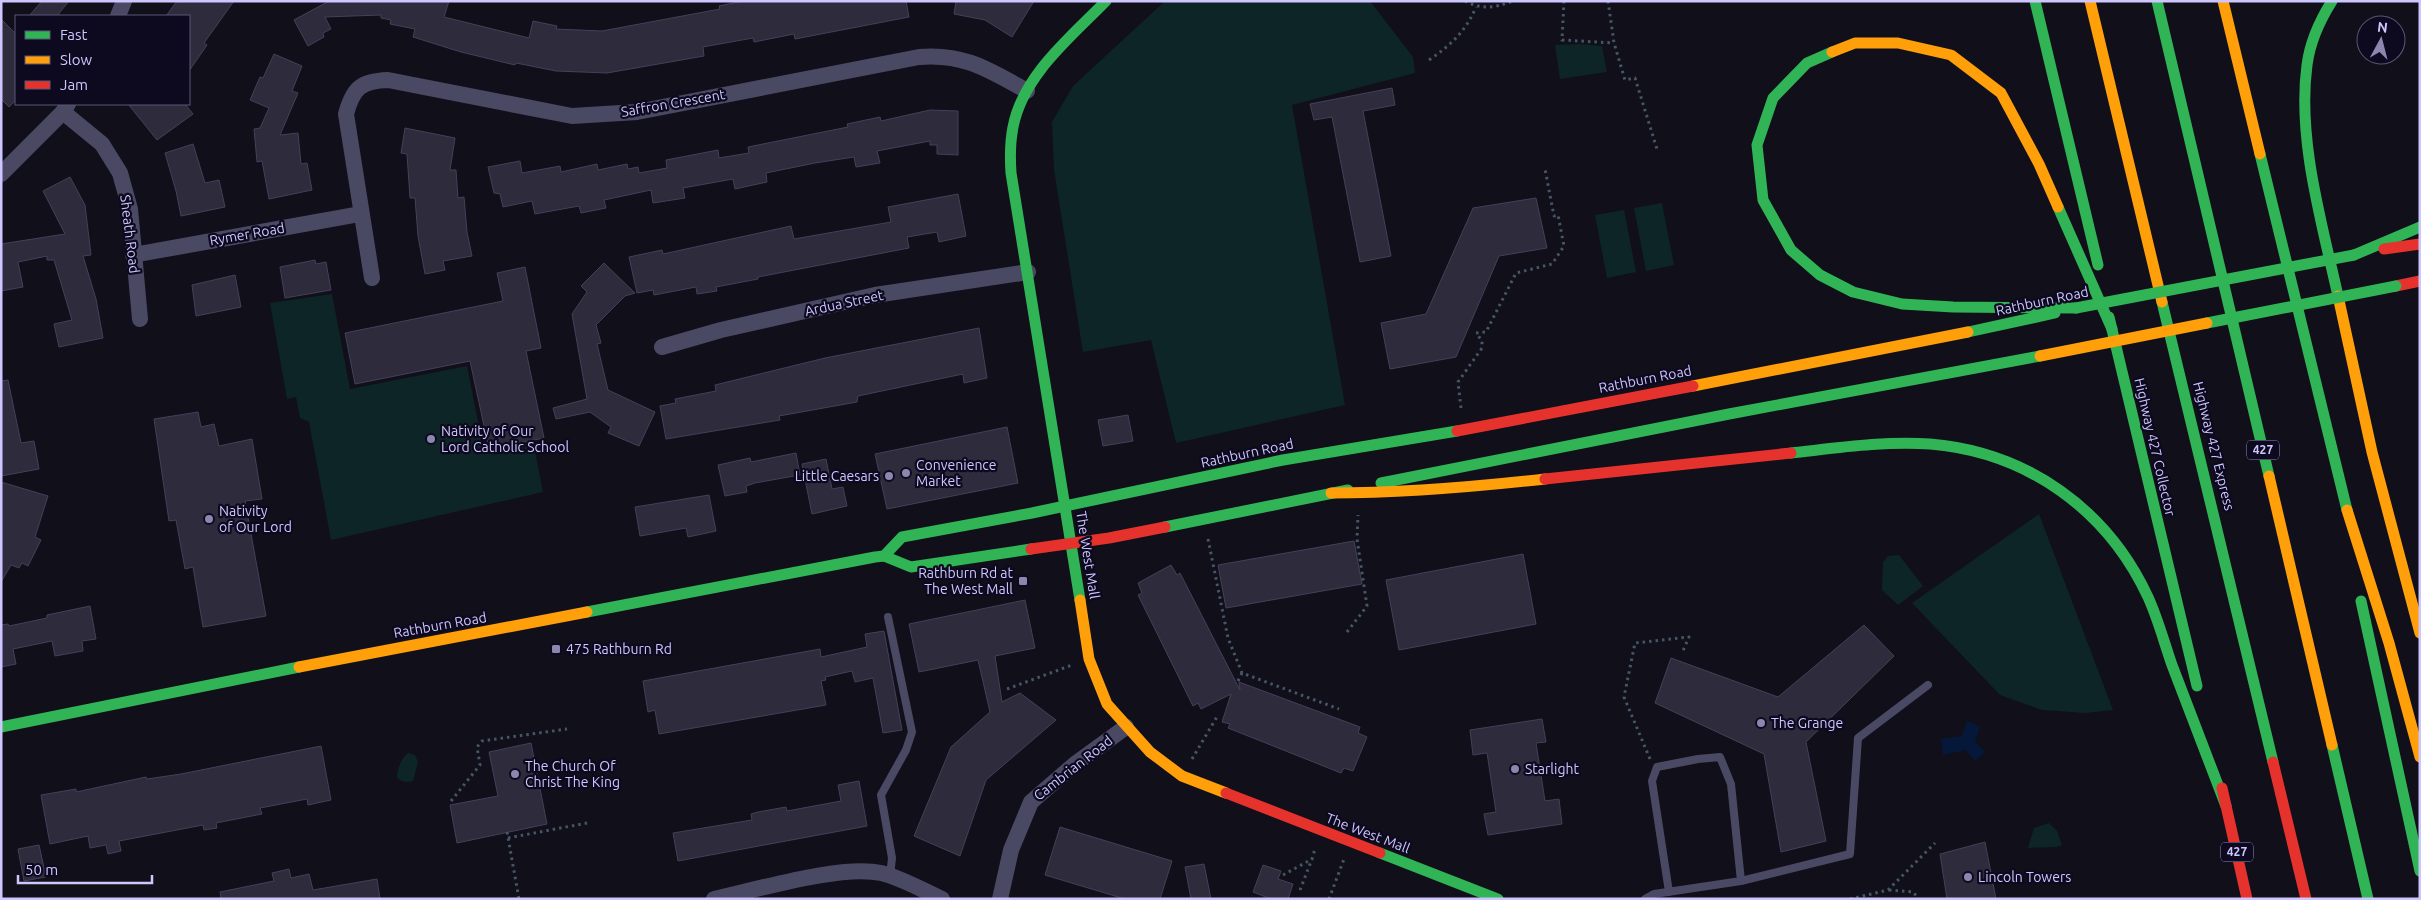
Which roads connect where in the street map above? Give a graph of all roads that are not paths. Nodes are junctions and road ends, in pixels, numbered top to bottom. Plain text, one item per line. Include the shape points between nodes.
1 (124, 1) edge
2 (1106, 1) edge
3 (2035, 1) edge
4 (2090, 1) edge
5 (2156, 1) edge
6 (2223, 1) edge
7 (2332, 1) edge
8 (118, 15) edge
9 (1027, 91) junction
10 (65, 108) edge
11 (1, 174) edge
12 (360, 214) junction
13 (2420, 227) edge
14 (2420, 244) edge
15 (2386, 245) junction
16 (133, 255) junction
17 (1028, 272) junction
18 (372, 278) dead end
19 (2420, 281) edge
20 (2076, 308) junction
21 (140, 319) dead end
22 (2112, 329) junction
23 (662, 347) dead end
24 (1331, 493) junction
25 (2342, 495) junction
26 (1065, 506) junction
27 (1071, 544) junction
28 (884, 556) junction
29 (888, 617) dead end
30 (2420, 634) edge
31 (1928, 685) dead end
32 (1, 727) edge
33 (1126, 727) junction
34 (2420, 757) edge
35 (2226, 806) junction
36 (2420, 871) edge
37 (890, 876) junction
38 (1741, 881) junction
39 (1669, 892) junction
40 (714, 899) edge
41 (942, 899) edge
42 (1000, 899) edge
43 (1498, 899) edge
44 (1644, 899) edge
45 (2247, 899) edge
46 (2306, 899) edge
47 (2368, 899) edge

1 - 8 street
2 - 9 main road, The West Mall via 1056,54
3 - 22 main road, Highway 427 Collector / 427
4 - 46 main road, Highway 427 Express
5 - 47 main road, 427
6 - 25 main road
7 - 30 main road via 2320,20 2307,64 2306,124 2317,198 2370,443
9 - 12 street, Saffron Crescent via 966,60 935,56 637,112 572,116 388,80 370,81 359,87 350,98 346,114
9 - 17 main road, The West Mall via 1016,112 1010,152
10 - 11 street
10 - 16 street, Sheath Road via 102,144 120,173 130,210
12 - 16 street, Rymer Road
12 - 18 street, Saffron Crescent
13 - 15 main road
14 - 15 main road
15 - 20 main road, Rathburn Road, bridge via 2354,255
16 - 21 street, Sheath Road
17 - 23 street, Ardua Street via 875,295 721,330
17 - 26 main road, The West Mall
19 - 24 main road, bridge
20 - 22 main road via 1895,303 1853,292 1820,275 1791,250 1763,200 1758,145 1773,98 1807,63 1855,43 1898,43 1951,55 2001,93 2039,164
20 - 26 main road, Rathburn Road via 1910,344 1475,427 1282,460
22 - 35 main road, Highway 427 Collector / 427
24 - 27 main road
24 - 35 main road via 1380,494 1466,488 1883,443 1935,445 1970,451 2025,468 2067,492 2103,525 2125,554 2145,591
25 - 34 main road via 2390,643
25 - 36 main road via 2369,648
26 - 27 main road, The West Mall
26 - 28 main road, Rathburn Road via 902,537
27 - 28 main road via 911,567
27 - 33 main road, The West Mall via 1089,659 1107,704
28 - 32 main road, Rathburn Road via 233,679
29 - 37 lane via 912,732 906,750 881,795 892,858
31 - 38 lane via 1858,738 1850,854
33 - 42 street, Cambrian Road via 1075,764 1031,802 1011,850
33 - 43 main road, The West Mall via 1150,752 1182,776
35 - 45 main road, Highway 427 Collector / 427
37 - 40 street via 861,871 839,872
37 - 41 street
38 - 39 lane
38 - 39 lane via 1731,784 1720,757 1698,758 1657,767 1652,781
39 - 44 lane

